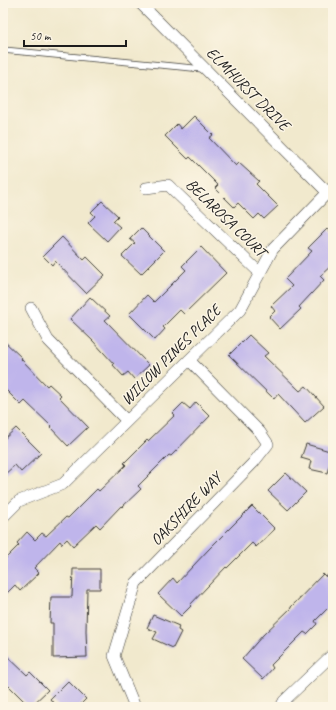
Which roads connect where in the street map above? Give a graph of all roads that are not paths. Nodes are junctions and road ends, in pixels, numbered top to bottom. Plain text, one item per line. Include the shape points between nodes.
1 (140, 3) edge
2 (3, 50) edge
3 (206, 69) junction
4 (146, 188) dead end
5 (331, 192) edge
6 (260, 273) junction
7 (30, 308) dead end
8 (189, 360) junction
9 (127, 421) junction
10 (3, 517) edge
11 (333, 654) edge
12 (135, 707) edge
13 (281, 707) edge

1 - 3 street, ELMHURST DRIVE
2 - 3 lane
3 - 5 street, ELMHURST DRIVE
4 - 6 street, BELAROSA COURT via 168,185
5 - 6 street, WILLOW PINES PLACE via 273,249
6 - 8 street, WILLOW PINES PLACE via 240,310
7 - 9 street via 48,340
8 - 9 street, WILLOW PINES PLACE
8 - 12 street, OAKSHIRE WAY via 260,432 268,444 253,463 136,583 114,656
9 - 10 street, WILLOW PINES PLACE via 63,484 19,501
11 - 13 street

